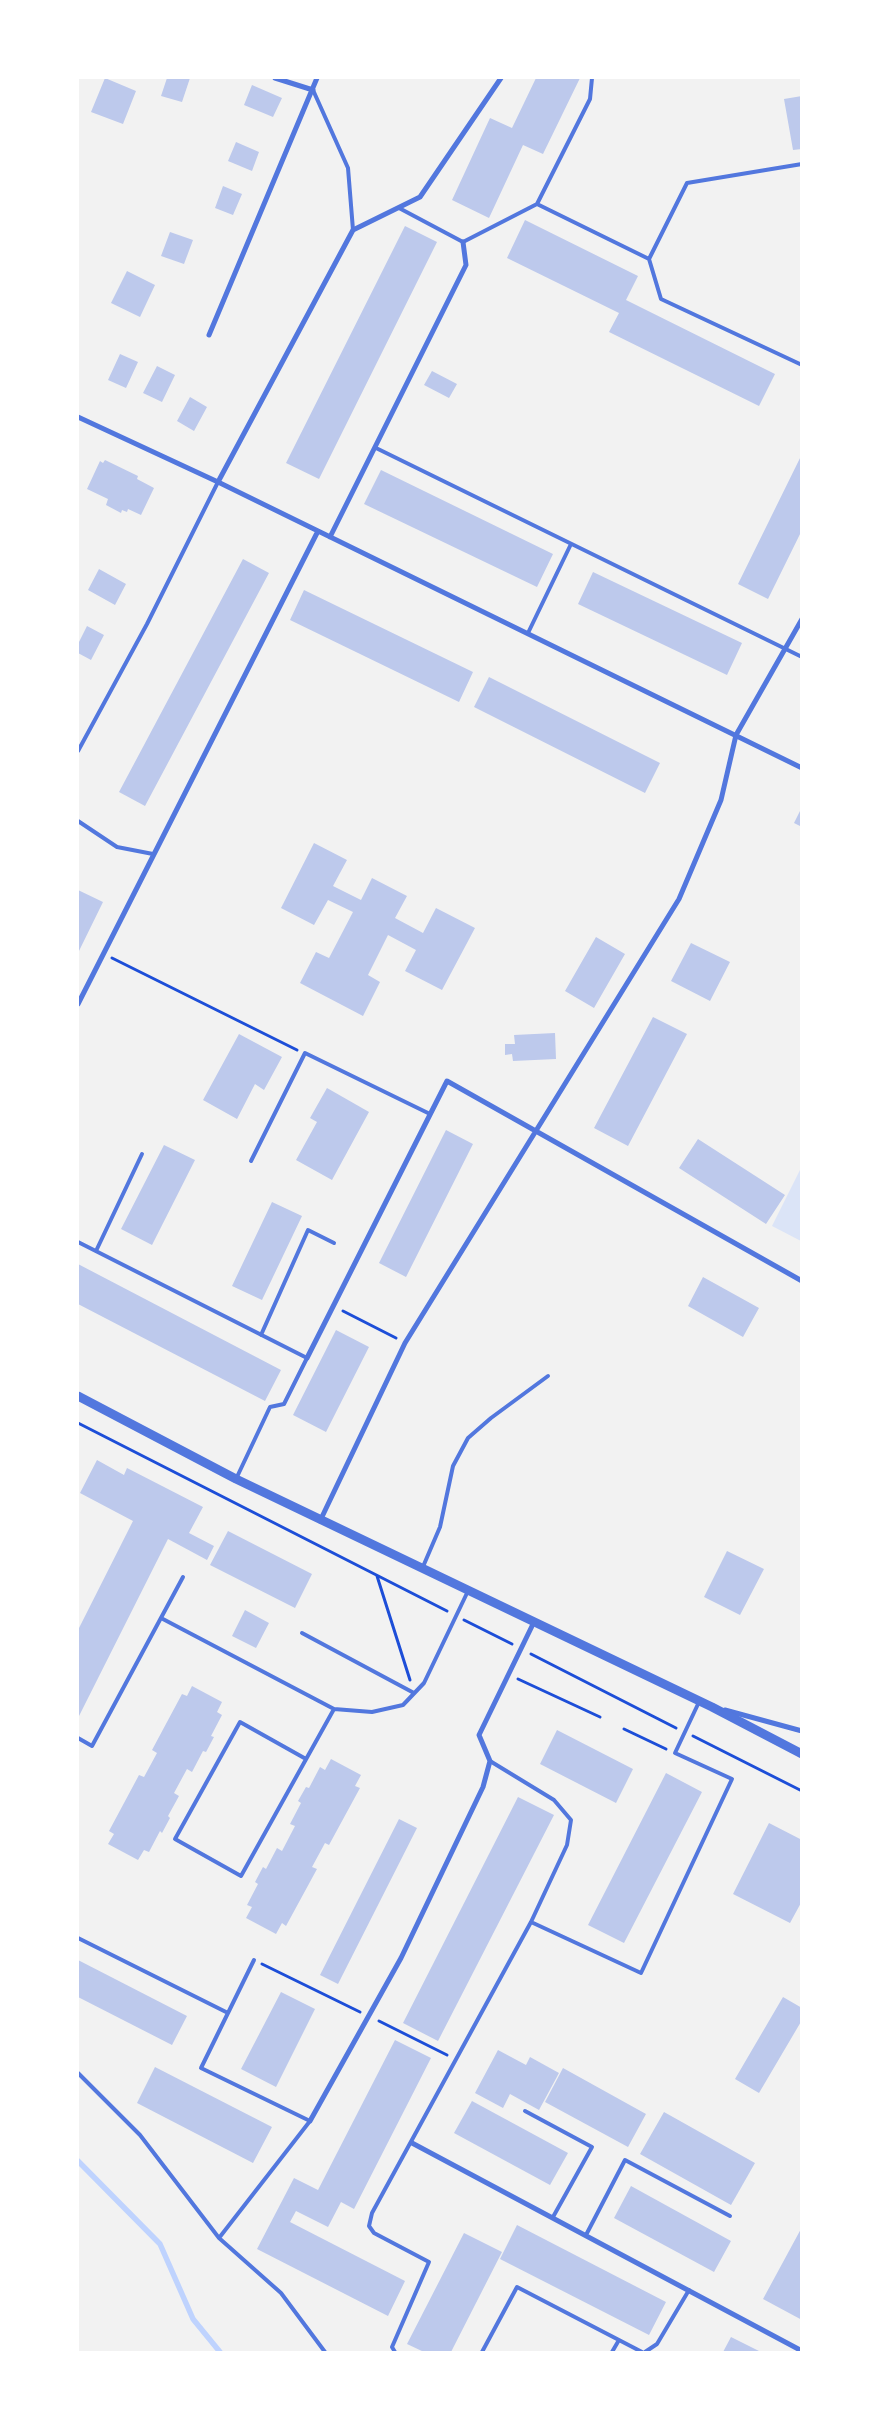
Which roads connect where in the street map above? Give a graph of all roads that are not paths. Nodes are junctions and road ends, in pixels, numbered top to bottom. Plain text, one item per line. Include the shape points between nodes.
1 (275, 78) edge
2 (317, 78) edge
3 (502, 78) edge
4 (592, 78) edge
5 (313, 90) junction
6 (802, 164) edge
7 (537, 204) junction
8 (399, 208) junction
9 (353, 230) junction
10 (463, 242) junction
11 (650, 259) junction
12 (208, 335) dead end
13 (802, 365) edge
14 (78, 417) edge
15 (376, 448) junction
16 (218, 482) junction
17 (318, 531) junction
18 (330, 537) junction
19 (571, 544) junction
20 (802, 619) edge
21 (528, 633) junction
22 (783, 648) junction
23 (802, 657) edge
24 (736, 735) junction
25 (78, 751) edge
26 (802, 768) edge
27 (78, 821) edge
28 (153, 854) junction
29 (78, 1004) edge
30 (430, 1114) junction
31 (535, 1130) junction
32 (142, 1154) dead end
33 (251, 1162) dead end
34 (78, 1242) edge
35 (334, 1244) dead end
36 (96, 1252) junction
37 (802, 1281) edge
38 (260, 1335) junction
39 (307, 1358) junction
40 (548, 1376) dead end
41 (78, 1396) edge
42 (236, 1480) junction
43 (320, 1521) junction
44 (422, 1569) junction
45 (183, 1577) dead end
46 (468, 1590) junction
47 (161, 1618) junction
48 (534, 1622) junction
49 (302, 1634) dead end
50 (414, 1693) junction
51 (699, 1702) junction
52 (712, 1707) junction
53 (334, 1709) junction
54 (802, 1731) edge
55 (78, 1738) edge
56 (802, 1754) edge
57 (306, 1759) junction
58 (490, 1761) junction
59 (531, 1922) junction
60 (78, 1938) edge
61 (254, 1960) road end
62 (228, 2013) junction
63 (78, 2073) edge
64 (525, 2111) dead end
65 (310, 2121) junction
66 (412, 2143) junction
67 (730, 2216) dead end
68 (553, 2217) junction
69 (586, 2235) junction
70 (218, 2238) junction
71 (689, 2290) junction
72 (619, 2340) junction
73 (802, 2351) edge
74 (325, 2352) edge
75 (395, 2352) edge
76 (482, 2352) edge
77 (612, 2352) edge
78 (644, 2352) edge

1 - 5 street
2 - 5 street
3 - 8 street via 420,198
4 - 7 lane via 590,100
5 - 9 lane via 348,168
5 - 12 street
6 - 11 lane via 687,183
7 - 10 lane
7 - 11 lane
8 - 9 street
8 - 10 lane
9 - 16 street
10 - 15 street via 466,265
11 - 13 lane via 661,299
14 - 16 street
15 - 18 street
15 - 19 lane
16 - 17 street
16 - 25 lane via 148,624
17 - 18 street
17 - 28 street
18 - 21 street
19 - 21 lane
19 - 22 lane
20 - 22 street
21 - 24 street
22 - 23 lane
22 - 24 street
24 - 26 street
24 - 31 street via 721,800 679,899
27 - 28 lane via 117,847
28 - 29 street
30 - 31 street via 447,1081
30 - 33 lane via 304,1053
30 - 39 street
31 - 37 street
31 - 43 street via 405,1343
32 - 36 lane
34 - 36 lane
35 - 38 lane via 308,1230
36 - 38 lane
38 - 39 lane
39 - 42 lane via 284,1404 270,1407
40 - 44 lane via 468,1438 453,1466 440,1527
41 - 42 street
42 - 43 street
43 - 44 street
44 - 46 street
45 - 47 lane
46 - 48 street
46 - 50 lane via 424,1683
47 - 53 lane
47 - 55 lane via 92,1746
48 - 51 street
48 - 58 street via 479,1735
49 - 50 lane
50 - 53 lane via 403,1705 372,1712
51 - 52 street
51 - 59 lane via 675,1753 732,1780 641,1973
52 - 54 street
52 - 56 street
53 - 57 lane
57 - 57 lane via 241,1876 175,1840 240,1722
58 - 59 lane via 554,1800 571,1820 567,1844
58 - 65 street via 483,1787 413,1933
59 - 66 lane
60 - 62 lane
61 - 62 lane
62 - 65 lane via 201,2068
63 - 70 lane via 140,2135
64 - 68 lane via 592,2147
65 - 70 lane
66 - 68 street
66 - 75 lane via 372,2213 369,2226 374,2233 429,2262 392,2347
67 - 69 lane via 625,2160
68 - 69 street
69 - 71 street
70 - 74 lane via 281,2293
71 - 73 street
71 - 78 lane via 657,2344
72 - 76 lane via 517,2287
72 - 77 lane
72 - 78 lane

